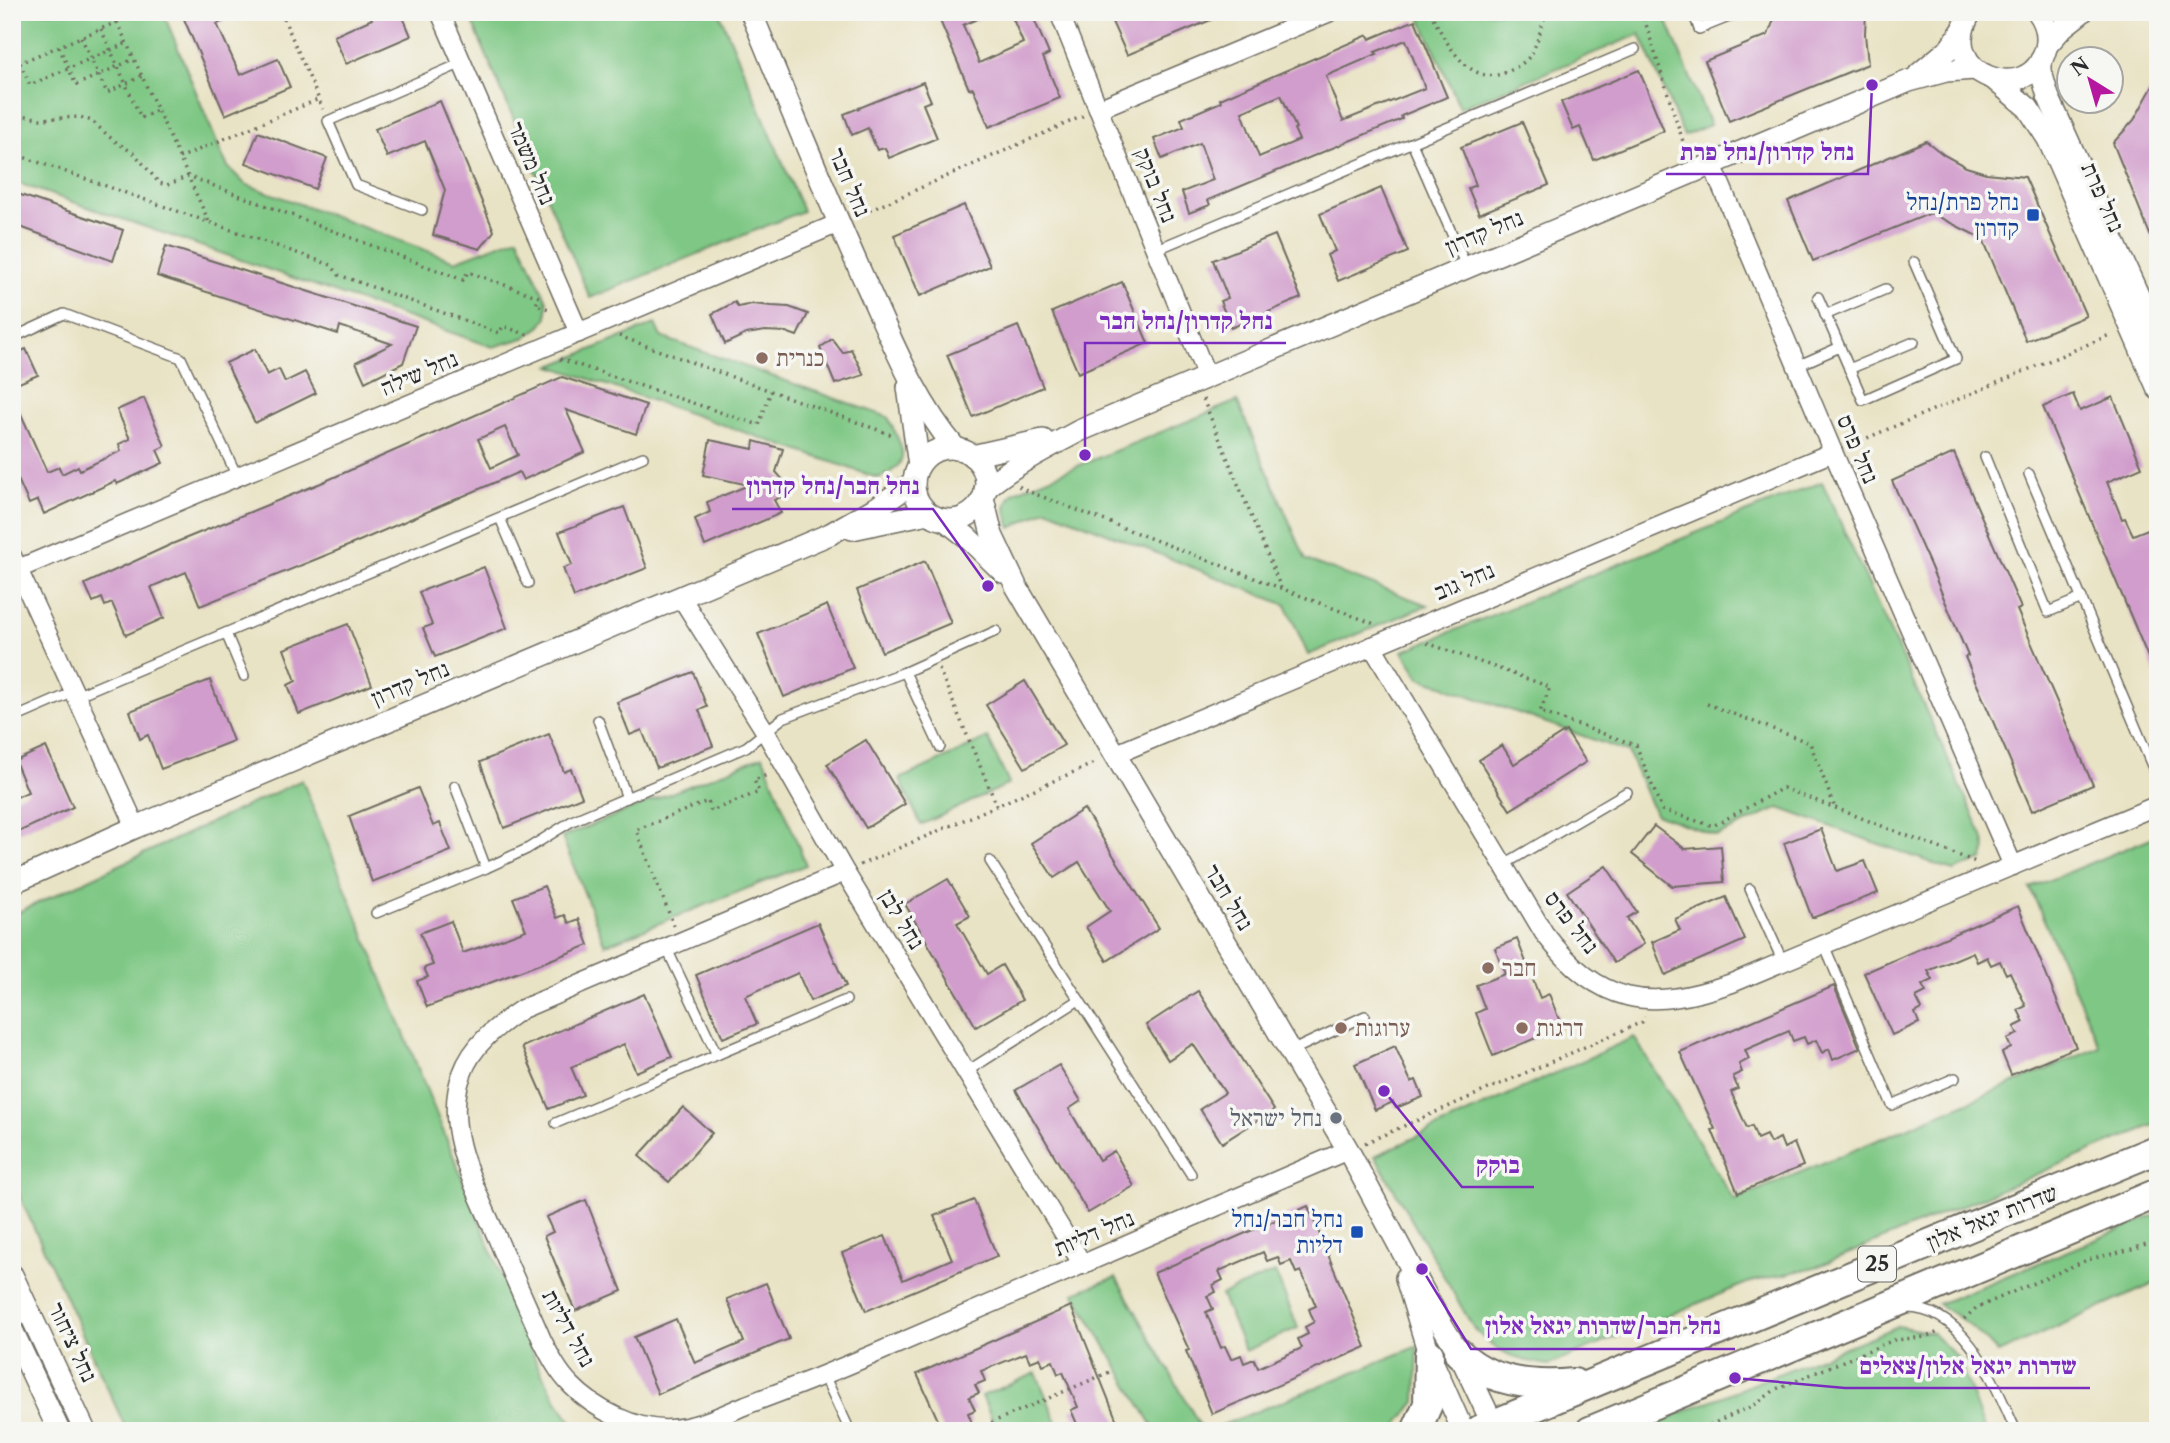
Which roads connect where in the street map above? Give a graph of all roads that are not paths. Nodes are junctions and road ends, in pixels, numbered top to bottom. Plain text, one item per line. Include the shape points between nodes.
1 (440, 12) edge
2 (751, 12) edge
3 (1059, 12) edge
4 (1330, 12) edge
5 (1692, 12) edge
6 (1741, 12) edge
7 (2038, 12) edge
8 (2082, 12) edge
9 (1968, 17) edge
10 (1635, 49) dead end
11 (2044, 52) junction
12 (462, 63) junction
13 (1975, 69) junction
14 (1995, 80) junction
15 (1909, 81) junction
16 (1098, 109) junction
17 (1412, 143) junction
18 (1703, 168) junction
19 (422, 210) dead end
20 (839, 223) junction
21 (1155, 250) junction
22 (1914, 262) dead end
23 (1467, 268) junction
24 (1886, 289) dead end
25 (1818, 297) dead end
26 (1825, 315) junction
27 (2149, 326) edge
28 (586, 330) junction
29 (12, 338) edge
30 (1914, 342) dead end
31 (1840, 347) junction
32 (1797, 366) junction
33 (1849, 369) junction
34 (905, 371) junction
35 (1202, 379) junction
36 (2158, 389) edge
37 (1079, 431) junction
38 (964, 452) junction
39 (1833, 452) junction
40 (643, 457) dead end
41 (1984, 457) dead end
42 (916, 474) junction
43 (2029, 474) dead end
44 (237, 477) junction
45 (984, 494) junction
46 (937, 517) junction
47 (500, 518) junction
48 (830, 534) junction
49 (15, 562) edge
50 (528, 583) dead end
51 (1016, 586) junction
52 (681, 597) junction
53 (2082, 598) junction
54 (996, 631) dead end
55 (226, 634) junction
56 (1373, 646) junction
57 (905, 672) junction
58 (244, 676) dead end
59 (75, 694) junction
60 (12, 719) edge
61 (598, 720) dead end
62 (765, 731) junction
63 (940, 747) dead end
64 (1114, 755) junction
65 (2158, 780) edge
66 (454, 786) dead end
67 (1627, 792) dead end
68 (627, 797) junction
69 (2158, 805) edge
70 (136, 827) junction
71 (990, 861) dead end
72 (1503, 865) junction
73 (486, 868) junction
74 (2007, 869) junction
75 (845, 872) junction
76 (12, 883) edge
77 (1750, 888) dead end
78 (376, 913) dead end
79 (673, 944) junction
80 (1824, 945) junction
81 (1783, 962) junction
82 (846, 1000) dead end
83 (1079, 1000) junction
84 (1365, 1016) dead end
85 (1289, 1051) junction
86 (717, 1055) junction
87 (966, 1072) junction
88 (1955, 1078) dead end
89 (556, 1123) dead end
90 (2158, 1149) edge
91 (1348, 1150) junction
92 (1191, 1174) dead end
93 (2158, 1193) edge
94 (1393, 1236) junction
95 (1083, 1265) junction
96 (12, 1275) edge
97 (1883, 1308) junction
98 (12, 1330) edge
99 (1429, 1353) junction
100 (1459, 1353) junction
101 (824, 1375) junction
102 (1597, 1380) junction
103 (1489, 1428) edge
104 (1599, 1428) edge
105 (59, 1431) edge
106 (85, 1431) edge
107 (850, 1431) edge
108 (1416, 1431) edge
109 (1463, 1431) edge
110 (2016, 1431) edge

1 - 12 street, נחל משמר
2 - 20 street, נחל חבר
3 - 16 street, נחל בוקק
4 - 16 street
5 - 6 lane via 1699,29
7 - 11 street, נחל פרת via 2046,28
8 - 11 street
9 - 13 street via 1963,50
9 - 15 street, נחל קדרון via 1950,48
10 - 17 lane
11 - 14 street via 2023,77
11 - 27 street, נחל פרת via 2041,72 2048,96
12 - 19 lane via 328,121 356,185
12 - 28 street, נחל משמר via 571,315
13 - 14 street, נחל פרת
13 - 15 street, נחל קדרון
14 - 27 street, נחל פרת via 2028,108 2048,139
15 - 18 street, נחל קדרון
16 - 21 street, נחל בוקק
17 - 21 lane
17 - 23 lane
18 - 23 street, נחל קדרון
18 - 32 street, נחל פרס
20 - 28 street, נחל שילה
20 - 34 street, נחל חבר
21 - 35 street, נחל בוקק
22 - 33 lane via 1956,359 1863,400
23 - 35 street, נחל קדרון
24 - 26 lane
25 - 26 lane
26 - 31 lane
27 - 36 street, נחל פרת
28 - 44 street, נחל שילה
29 - 44 lane via 64,314 181,358
30 - 33 lane
31 - 32 lane
31 - 33 lane
32 - 39 street, נחל פרס
34 - 38 street, נחל חבר via 924,407
34 - 42 street, נחל חבר
35 - 37 street, נחל קדרון
37 - 38 street, נחל קדרון
37 - 45 street, נחל קדרון via 1007,470
38 - 42 street via 938,450 923,459
38 - 45 street via 983,471
39 - 56 street, נחל גוב
39 - 74 street, נחל פרס
40 - 47 lane
41 - 53 lane via 2048,612
42 - 46 street via 917,499
42 - 48 street, נחל קדרון via 879,506
43 - 53 lane
44 - 49 street, נחל שילה
45 - 46 street via 972,513 955,520
45 - 51 street, נחל חבר via 992,535
46 - 48 street, נחל קדרון
46 - 51 street, נחל חבר
47 - 50 lane
47 - 55 lane
48 - 52 street, נחל קדרון
49 - 59 street, נחל שילה
51 - 64 street, נחל חבר
52 - 62 street, נחל לבן
52 - 70 street, נחל קדרון
53 - 65 lane
54 - 57 lane
55 - 58 lane
55 - 59 lane
56 - 64 street, נחל גוב
56 - 72 street, נחל פרס
57 - 62 lane via 783,718
57 - 63 lane
59 - 60 lane
59 - 70 street, נחל שילה
61 - 68 lane
62 - 68 lane via 746,747
62 - 75 street, נחל לבן
64 - 85 street, נחל חבר
66 - 73 lane
67 - 72 lane
68 - 73 lane
69 - 74 street, נחל פרס
70 - 76 street, נחל קדרון
71 - 83 lane
72 - 81 street, נחל פרס via 1564,959 1584,977 1633,998 1657,1001 1704,993
73 - 78 lane
74 - 80 street, נחל פרס
75 - 79 street, נחל דליות
75 - 87 street, נחל לבן
77 - 81 lane
79 - 86 lane
79 - 101 street, נחל דליות via 547,997 502,1022 471,1055 456,1100 457,1125 470,1174 557,1367 571,1385 614,1419 653,1428 687,1427
80 - 81 street, נחל פרס
80 - 88 lane via 1892,1105
82 - 86 lane
83 - 87 lane
83 - 92 lane
84 - 85 lane
85 - 91 street, נחל חבר
86 - 89 lane
87 - 95 street, נחל לבן
90 - 102 highway, שדרות יגאל אלון / 25
91 - 94 street, נחל חבר
91 - 95 street, נחל דליות
93 - 97 highway, שדרות יגאל אלון / 25
94 - 99 street, נחל חבר
94 - 100 street, נחל חבר
95 - 101 street, נחל דליות
96 - 106 street, נחל ציחור
97 - 104 highway, שדרות יגאל אלון / 25
97 - 110 lane via 1926,1311 1954,1328 1980,1357
98 - 105 street
99 - 108 highway via 1428,1404
99 - 109 street, נחל חבר
100 - 102 highway via 1480,1371 1512,1381 1546,1385
100 - 103 street, נחל חבר
101 - 107 lane
102 - 103 highway, שדרות יגאל אלון / 25

